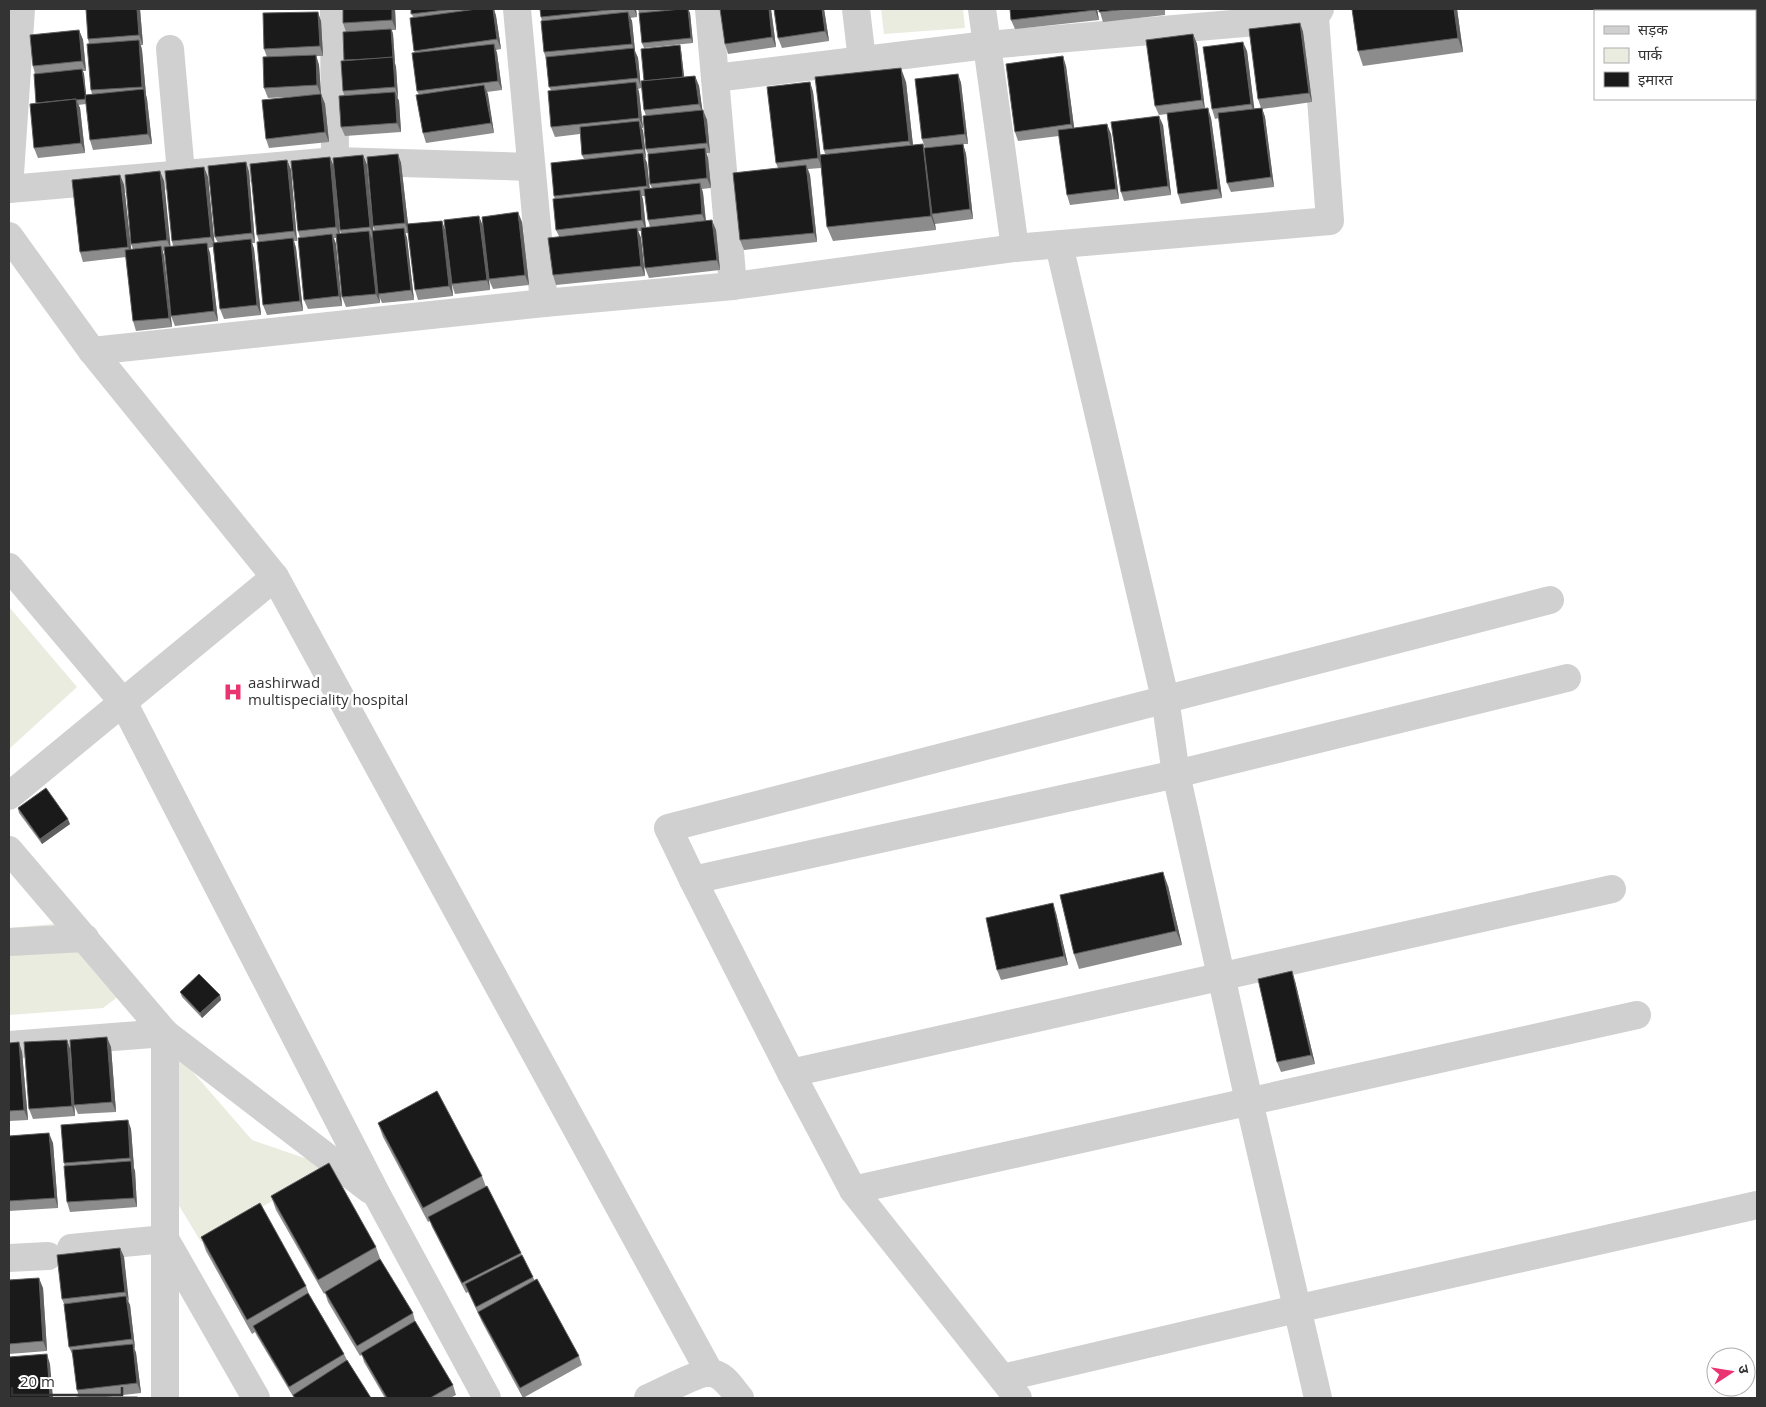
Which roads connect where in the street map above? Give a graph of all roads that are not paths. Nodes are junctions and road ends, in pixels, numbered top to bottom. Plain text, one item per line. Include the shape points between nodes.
1 (21, 9) edge
2 (334, 9) edge
3 (517, 9) edge
4 (709, 9) edge
5 (856, 9) edge
6 (982, 9) edge
7 (1318, 13) edge
8 (1180, 19) edge
9 (987, 44) junction
10 (170, 49) dead end
11 (862, 60) junction
12 (715, 78) junction
13 (335, 161) junction
14 (531, 167) junction
15 (181, 173) junction
16 (9, 189) edge
17 (9, 236) edge
18 (1059, 245) junction
19 (1015, 248) junction
20 (733, 286) junction
21 (544, 304) junction
22 (92, 351) junction
23 (9, 567) edge
24 (275, 577) junction
25 (1550, 600) dead end
26 (1567, 678) dead end
27 (1165, 698) junction
28 (123, 702) junction
29 (1176, 774) junction
30 (9, 796) edge
31 (9, 850) edge
32 (693, 880) junction
33 (1612, 889) dead end
34 (85, 938) junction
35 (9, 942) edge
36 (1221, 975) junction
37 (1637, 1015) dead end
38 (166, 1033) junction
39 (9, 1045) edge
40 (791, 1073) junction
41 (1249, 1101) junction
42 (853, 1190) junction
43 (377, 1195) junction
44 (1757, 1205) edge
45 (165, 1239) junction
46 (9, 1258) edge
47 (1296, 1309) junction
48 (710, 1372) junction
49 (1010, 1388) edge
50 (165, 1398) edge
51 (256, 1398) edge
52 (487, 1398) edge
53 (648, 1398) edge
54 (740, 1398) edge
55 (1318, 1398) edge

1 - 16 street
2 - 13 street
3 - 14 street
4 - 12 street
5 - 11 street
6 - 9 street
7 - 8 street
7 - 18 street via 1330,222
8 - 9 street
9 - 11 street
9 - 19 street
10 - 15 street
11 - 12 street
12 - 20 street
13 - 14 street
13 - 15 street
14 - 21 street
15 - 16 street
17 - 22 street
18 - 19 street
18 - 27 street
19 - 20 street
20 - 21 street
21 - 22 street
22 - 24 street
23 - 28 street
24 - 28 street
24 - 48 street
25 - 27 street
26 - 29 street
27 - 29 street
27 - 32 street via 668,828
28 - 30 street
28 - 43 street
29 - 32 street
29 - 36 street
31 - 34 street
32 - 40 street
33 - 36 street
34 - 35 street
34 - 38 street
36 - 40 street
36 - 41 street
37 - 41 street
38 - 39 street
38 - 43 street
38 - 45 street
40 - 42 street
41 - 42 street
41 - 47 street
42 - 49 street
43 - 52 street
44 - 47 street
45 - 46 street
45 - 50 street
45 - 51 street
47 - 49 street
47 - 55 street
48 - 53 street
48 - 54 street via 724,1379

